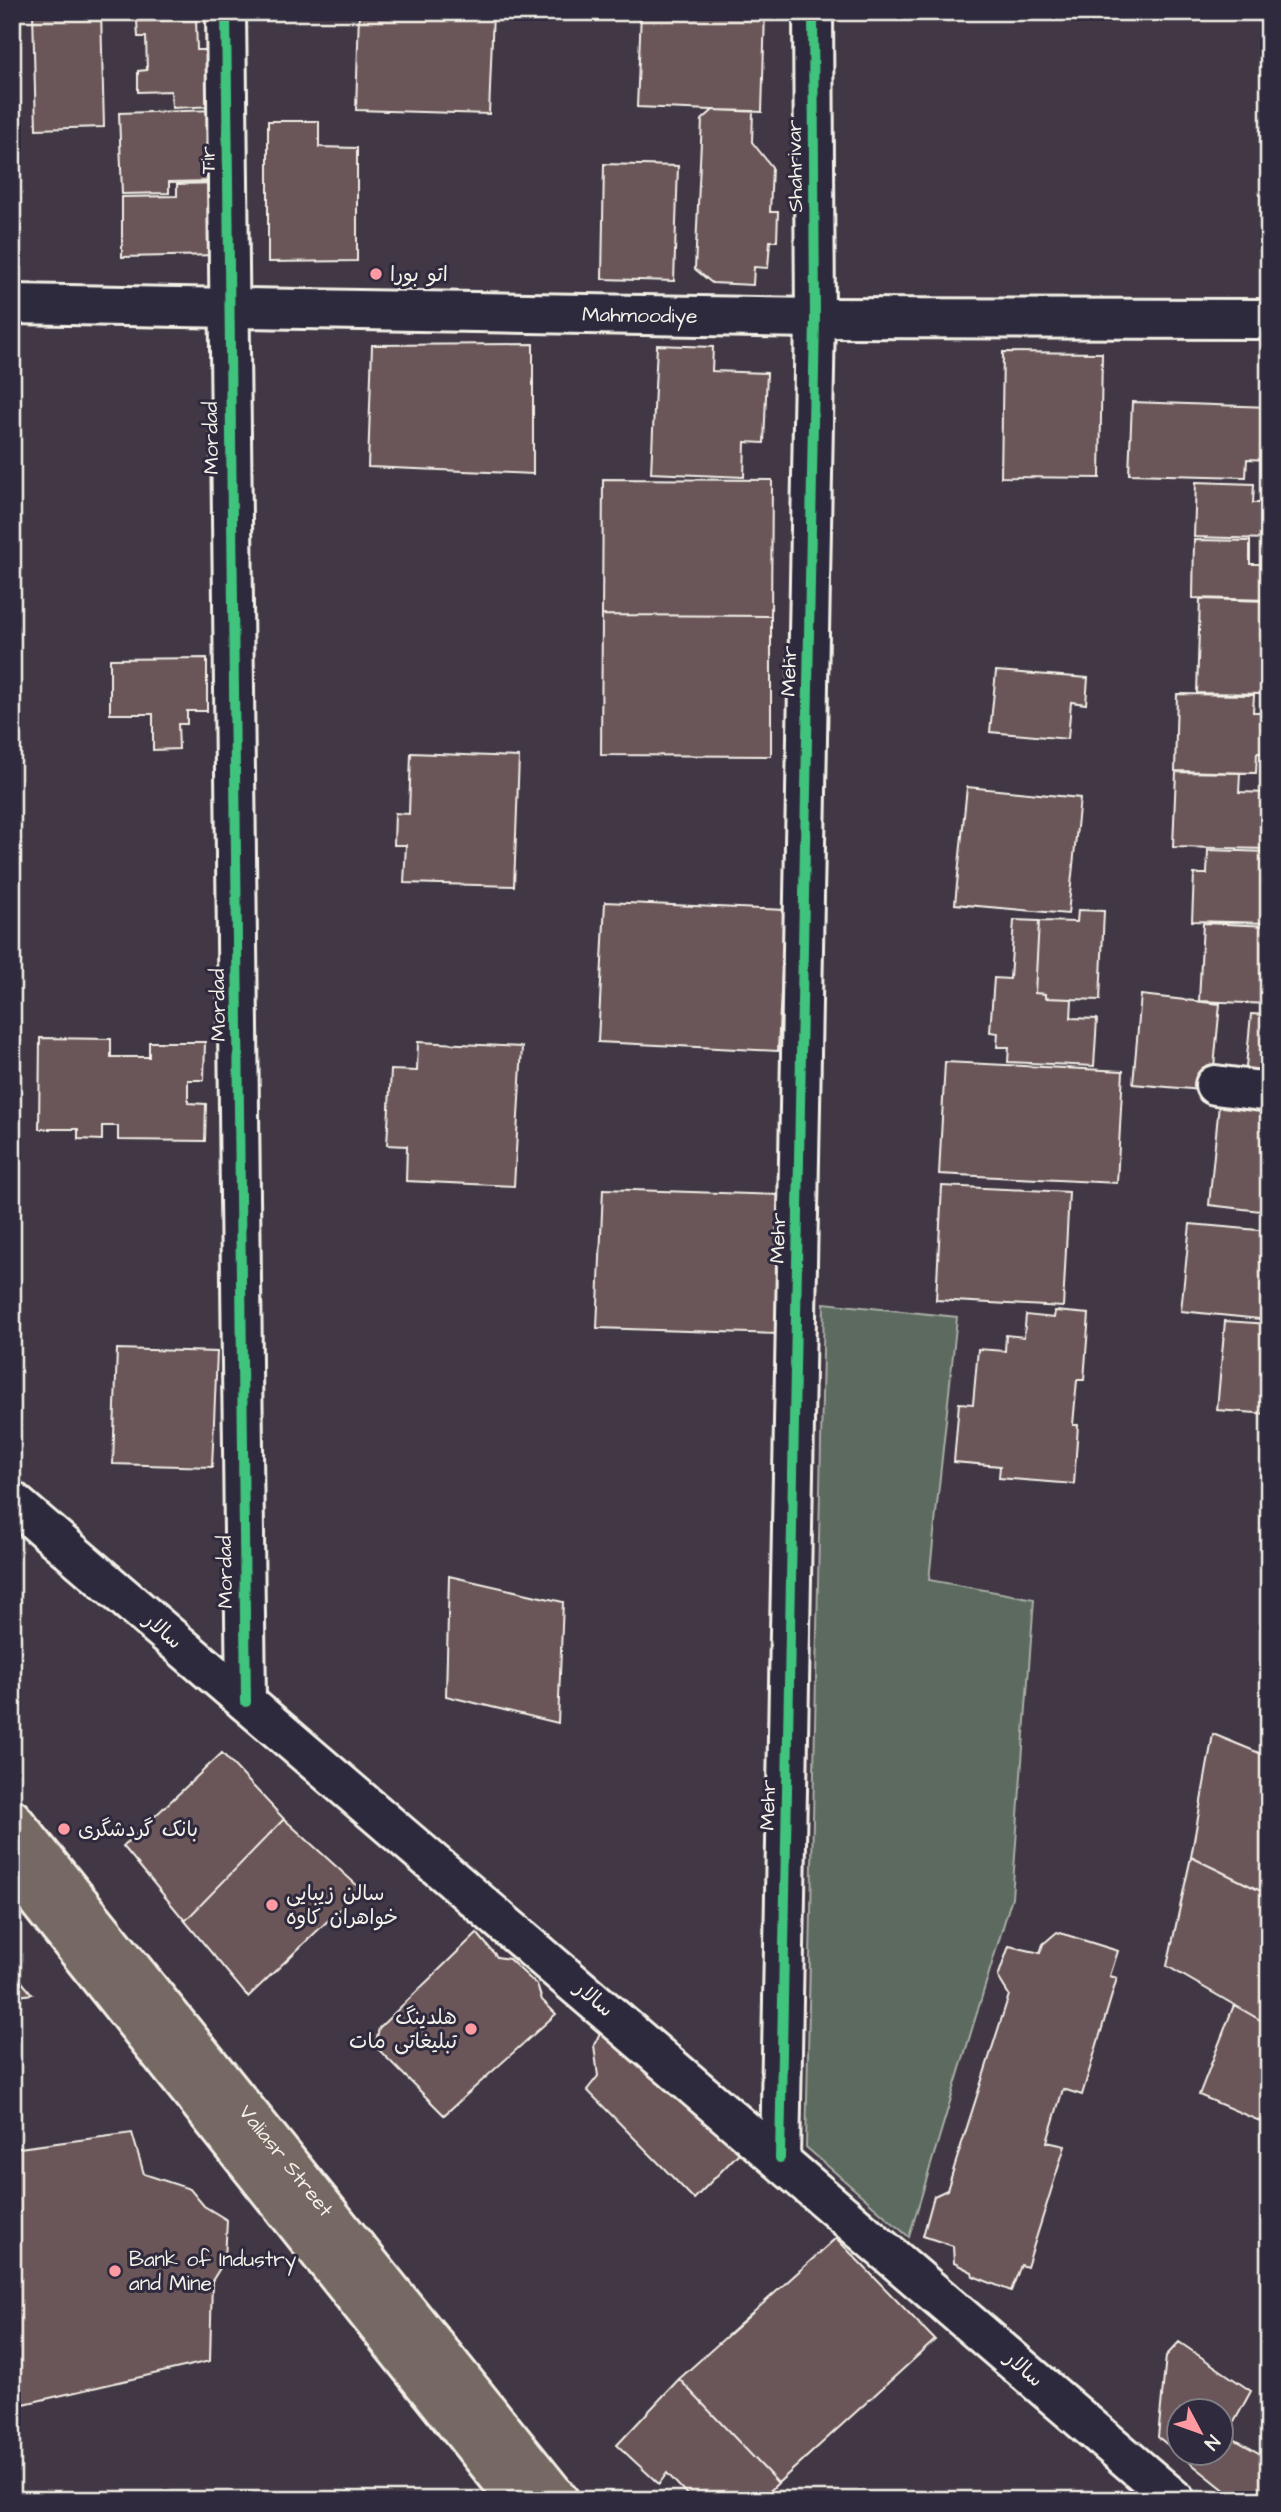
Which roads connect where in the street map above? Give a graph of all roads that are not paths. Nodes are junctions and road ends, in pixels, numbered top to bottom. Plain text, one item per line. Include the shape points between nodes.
1 (226, 12) edge
2 (813, 12) edge
3 (12, 304) edge
4 (229, 307) junction
5 (816, 318) junction
6 (1269, 319) edge
7 (1215, 1085) dead end
8 (1269, 1092) edge
9 (12, 1501) edge
10 (246, 1702) junction
11 (12, 1819) edge
12 (12, 1868) edge
13 (780, 2158) junction
14 (509, 2498) edge
15 (559, 2500) edge
16 (1175, 2500) edge

1 - 4 street, Tir
2 - 5 street, Shahrivar
3 - 4 street, Mahmoodiye
4 - 5 street, Mahmoodiye
4 - 10 street, Mordad
5 - 6 street, Mahmoodiye
5 - 13 street, Mehr
7 - 8 street
9 - 10 street, سالار
10 - 13 street, سالار
11 - 15 main road, Valiasr Street
12 - 14 main road, Valiasr Street
13 - 16 street, سالار

